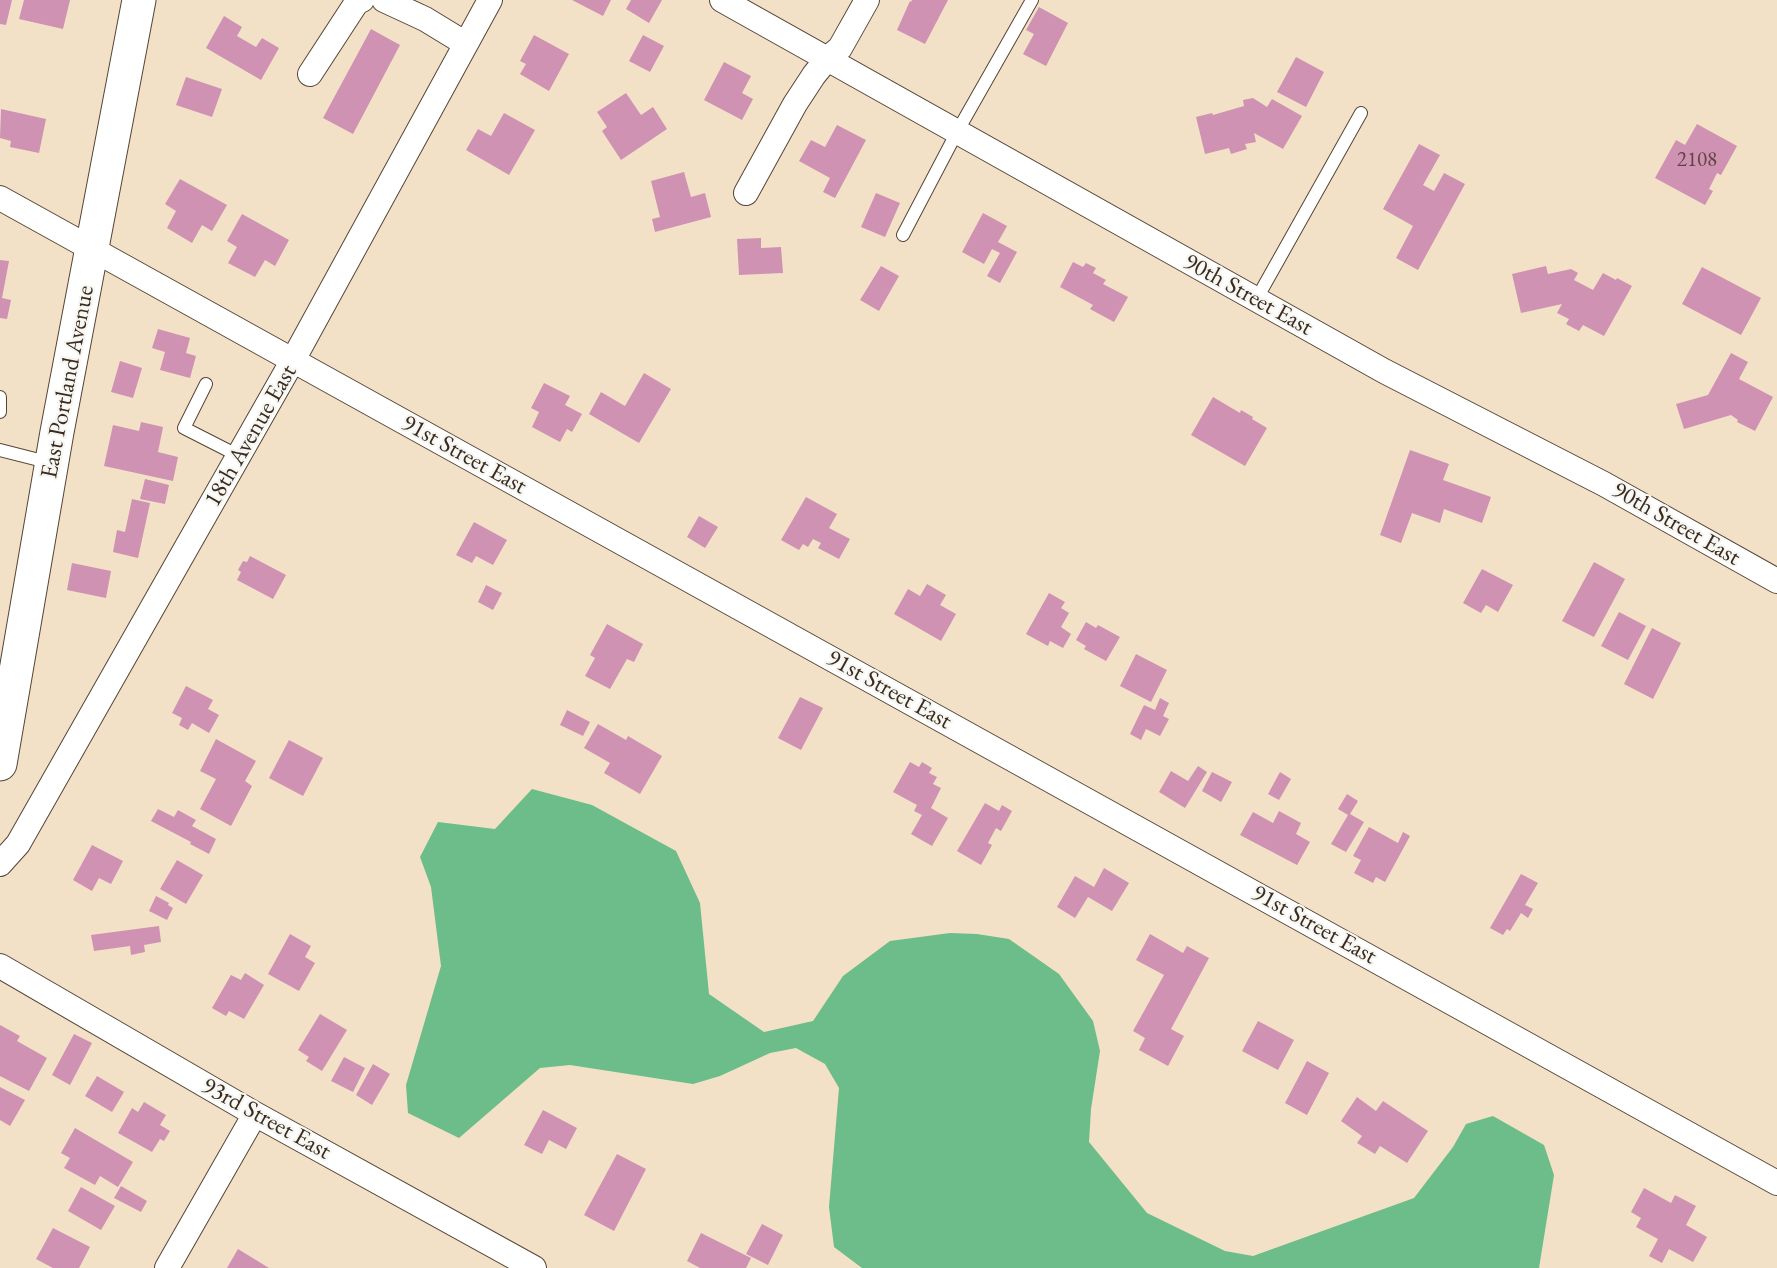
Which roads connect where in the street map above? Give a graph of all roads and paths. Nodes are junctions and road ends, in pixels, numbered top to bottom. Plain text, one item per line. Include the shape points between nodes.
1 (139, 0) edge
2 (362, 0) edge
3 (384, 0) edge
4 (490, 0) edge
5 (722, 0) edge
6 (867, 0) edge
7 (1032, 0) edge
8 (466, 44) junction
9 (827, 59) junction
10 (310, 74) dead end
11 (1361, 113) dead end
12 (957, 132) junction
13 (746, 193) dead end
14 (0, 198) edge
15 (903, 235) dead end
16 (93, 250) junction
17 (1256, 300) junction
18 (293, 360) junction
19 (206, 384) dead end
20 (0, 397) edge
21 (0, 412) edge
22 (0, 450) edge
23 (239, 456) junction
24 (52, 464) junction
25 (1777, 581) edge
26 (0, 764) edge
27 (0, 864) edge
28 (0, 966) edge
29 (255, 1114) junction
30 (1777, 1183) edge
31 (528, 1266) edge
32 (167, 1268) edge

1 - 16 main road, East Portland Avenue
2 - 10 street
3 - 8 street
4 - 8 street, 18th Avenue East
5 - 9 street, 90th Street East
6 - 9 street via 840,48
7 - 12 lane
8 - 18 street, 18th Avenue East
9 - 12 street, 90th Street East
9 - 13 street via 795,104
11 - 17 lane
12 - 15 lane
12 - 17 street, 90th Street East
14 - 16 street, 91st Street East
16 - 18 street, 91st Street East
16 - 24 main road, East Portland Avenue
17 - 25 street, 90th Street East via 1604,484
18 - 23 street, 18th Avenue East
18 - 30 street, 91st Street East
19 - 23 lane via 184,428
20 - 21 lane
22 - 24 lane
23 - 27 street, 18th Avenue East via 18,844
24 - 26 main road, East Portland Avenue
28 - 29 street, 93rd Street East
29 - 31 street, 93rd Street East
29 - 32 street

